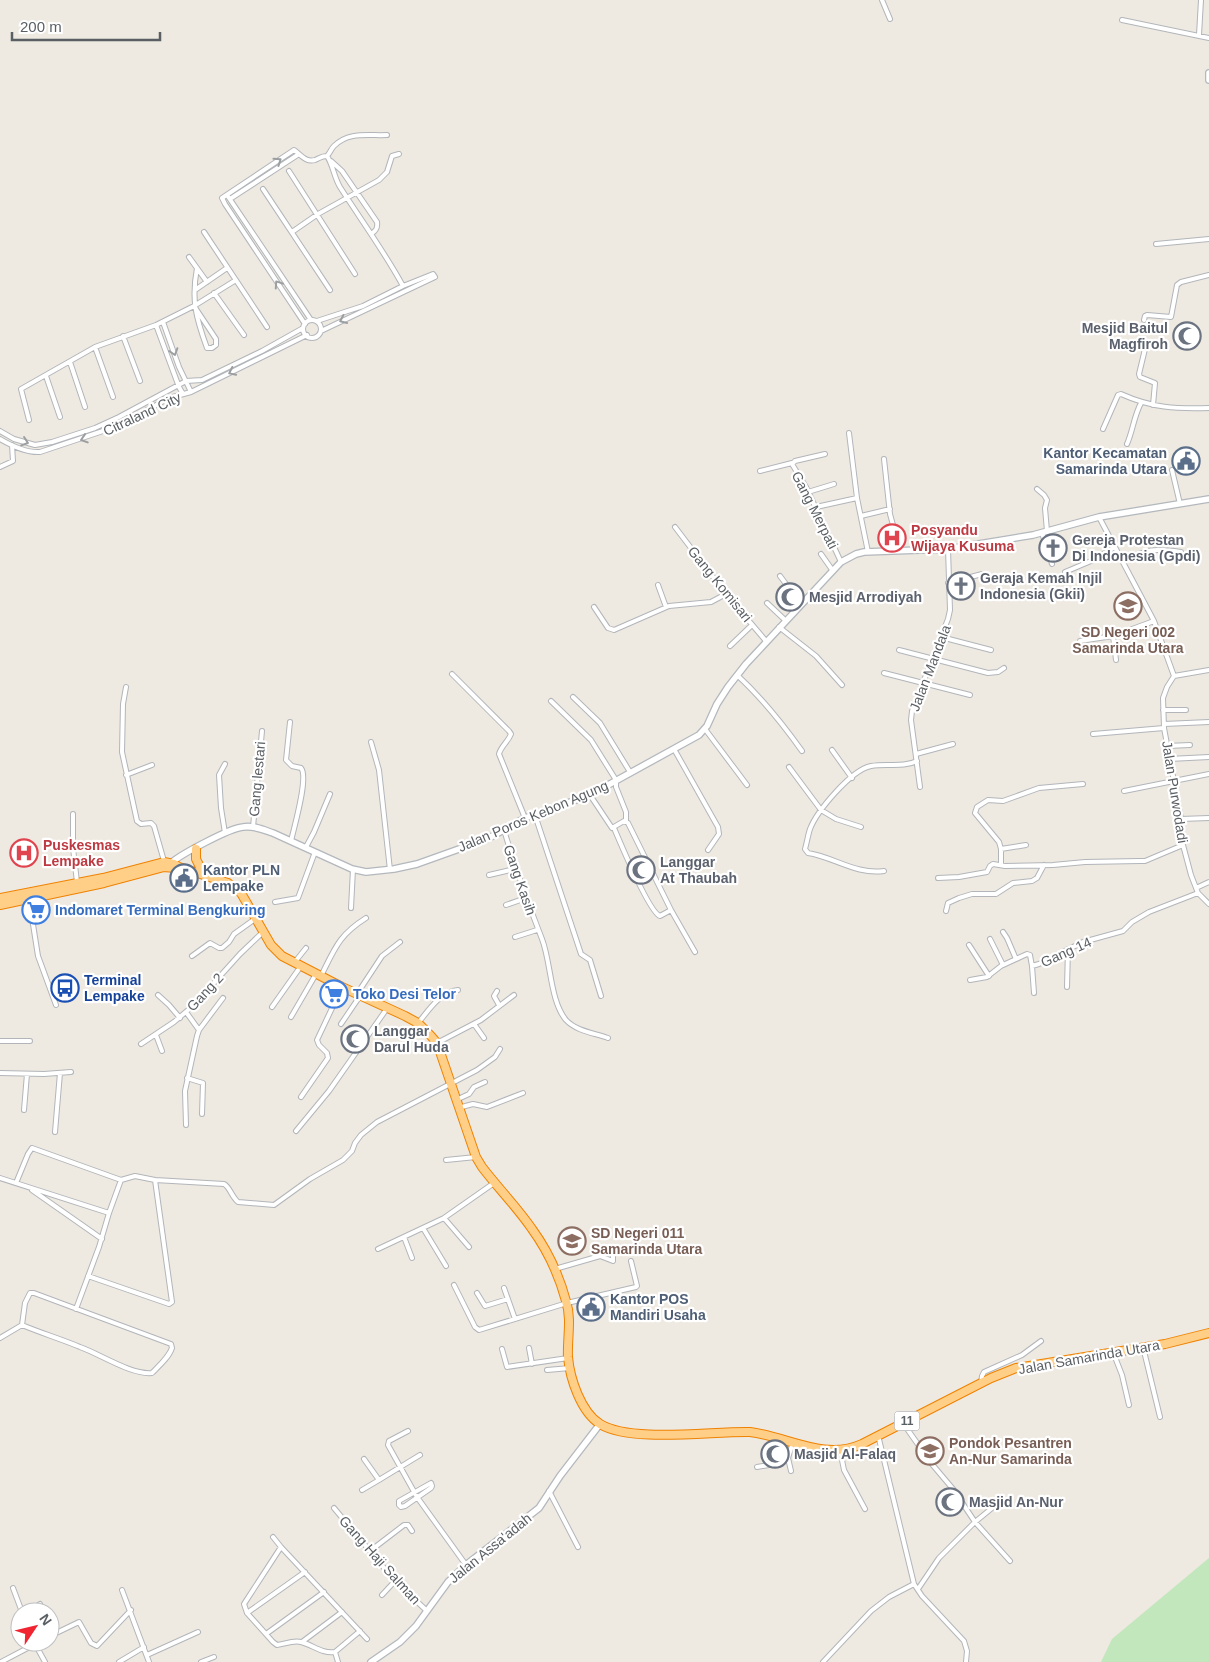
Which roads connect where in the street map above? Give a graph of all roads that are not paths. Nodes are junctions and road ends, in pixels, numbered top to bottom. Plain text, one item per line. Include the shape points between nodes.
1 (882, 0) edge
2 (1201, 0) edge
3 (890, 19) dead end
4 (1122, 20) dead end
5 (1199, 35) junction
6 (1209, 38) edge
7 (1209, 73) edge
8 (1209, 80) edge
9 (387, 134) dead end
10 (398, 154) dead end
11 (326, 156) junction
12 (330, 160) junction
13 (289, 171) dead end
14 (263, 189) dead end
15 (357, 192) junction
16 (229, 197) junction
17 (347, 198) junction
18 (318, 214) junction
19 (204, 232) dead end
20 (292, 232) junction
21 (371, 234) junction
22 (1209, 239) edge
23 (1156, 244) dead end
24 (190, 257) dead end
25 (197, 268) junction
26 (227, 268) junction
27 (355, 274) dead end
28 (1209, 274) edge
29 (236, 280) junction
30 (207, 282) junction
31 (403, 286) junction
32 (195, 290) junction
33 (330, 290) dead end
34 (214, 293) junction
35 (194, 306) junction
36 (311, 320) junction
37 (1144, 320) dead end
38 (316, 321) junction
39 (163, 322) junction
40 (156, 325) junction
41 (304, 326) junction
42 (267, 327) dead end
43 (321, 331) junction
44 (244, 335) dead end
45 (307, 335) junction
46 (123, 336) junction
47 (95, 347) junction
48 (1144, 349) dead end
49 (70, 362) junction
50 (46, 376) junction
51 (140, 381) dead end
52 (186, 381) junction
53 (176, 386) junction
54 (191, 392) junction
55 (183, 394) junction
56 (113, 397) dead end
57 (1141, 403) junction
58 (1153, 405) junction
59 (85, 407) dead end
60 (1209, 408) edge
61 (60, 417) dead end
62 (29, 420) dead end
63 (1103, 429) dead end
64 (0, 431) edge
65 (849, 433) dead end
66 (0, 439) edge
67 (52, 442) junction
68 (1127, 444) dead end
69 (12, 445) junction
70 (54, 448) junction
71 (825, 454) dead end
72 (884, 459) dead end
73 (792, 463) junction
74 (0, 467) edge
75 (1172, 470) dead end
76 (760, 471) dead end
77 (834, 484) dead end
78 (1037, 489) dead end
79 (808, 492) junction
80 (857, 498) junction
81 (1209, 499) edge
82 (1180, 504) junction
83 (816, 507) junction
84 (890, 509) junction
85 (861, 516) junction
86 (1099, 517) junction
87 (674, 527) dead end
88 (1045, 532) junction
89 (1115, 547) junction
90 (948, 549) junction
91 (900, 551) junction
92 (868, 552) junction
93 (1181, 552) dead end
94 (821, 554) dead end
95 (1122, 560) junction
96 (841, 562) junction
97 (1052, 564) dead end
98 (833, 571) junction
99 (1065, 572) dead end
100 (982, 574) dead end
101 (780, 576) dead end
102 (948, 583) junction
103 (658, 585) dead end
104 (726, 594) junction
105 (767, 603) dead end
106 (801, 604) junction
107 (594, 607) dead end
108 (666, 607) junction
109 (786, 620) junction
110 (1154, 621) junction
111 (752, 625) junction
112 (779, 627) junction
113 (1114, 636) junction
114 (941, 637) junction
115 (766, 641) junction
116 (1080, 641) dead end
117 (730, 646) dead end
118 (899, 650) dead end
119 (991, 650) dead end
120 (932, 658) junction
121 (1116, 660) dead end
122 (1004, 668) dead end
123 (1209, 670) edge
124 (884, 673) dead end
125 (452, 674) dead end
126 (737, 675) junction
127 (1174, 676) junction
128 (923, 683) junction
129 (842, 685) dead end
130 (126, 687) dead end
131 (970, 696) dead end
132 (573, 697) dead end
133 (551, 701) dead end
134 (1163, 710) junction
135 (1186, 710) dead end
136 (290, 722) dead end
137 (1209, 722) edge
138 (1164, 726) junction
139 (705, 729) junction
140 (262, 731) dead end
141 (1093, 734) dead end
142 (371, 742) dead end
143 (953, 744) dead end
144 (1190, 745) dead end
145 (1167, 746) junction
146 (674, 749) junction
147 (832, 750) dead end
148 (802, 751) dead end
149 (916, 754) junction
150 (1209, 757) edge
151 (1169, 759) junction
152 (917, 760) junction
153 (225, 764) dead end
154 (152, 765) dead end
155 (789, 767) dead end
156 (630, 772) junction
157 (1209, 774) edge
158 (126, 775) junction
159 (852, 778) junction
160 (616, 780) junction
161 (1173, 781) junction
162 (1083, 784) dead end
163 (746, 785) dead end
164 (920, 786) dead end
165 (1124, 790) dead end
166 (330, 794) dead end
167 (590, 794) junction
168 (821, 810) junction
169 (73, 814) dead end
170 (535, 815) junction
171 (525, 818) junction
172 (1209, 818) edge
173 (1181, 819) junction
174 (626, 821) junction
175 (253, 827) junction
176 (614, 828) junction
177 (861, 828) dead end
178 (504, 830) junction
179 (225, 833) junction
180 (291, 841) junction
181 (1026, 845) dead end
182 (1184, 845) junction
183 (306, 847) junction
184 (196, 848) junction
185 (1001, 849) junction
186 (708, 850) dead end
187 (315, 852) junction
188 (167, 865) junction
189 (1001, 865) junction
190 (1044, 865) junction
191 (353, 869) junction
192 (515, 869) junction
193 (390, 870) junction
194 (884, 870) dead end
195 (204, 874) junction
196 (489, 875) dead end
197 (938, 878) dead end
198 (77, 882) junction
199 (1209, 882) edge
200 (1196, 888) junction
201 (1198, 893) junction
202 (0, 898) edge
203 (526, 898) junction
204 (29, 899) junction
205 (275, 902) dead end
206 (0, 904) edge
207 (1209, 904) edge
208 (506, 905) dead end
209 (351, 908) dead end
210 (671, 910) junction
211 (946, 911) dead end
212 (366, 918) dead end
213 (255, 919) junction
214 (537, 930) junction
215 (262, 932) junction
216 (1003, 932) dead end
217 (515, 937) dead end
218 (990, 938) dead end
219 (400, 942) dead end
220 (969, 945) dead end
221 (306, 948) dead end
222 (1068, 949) junction
223 (695, 952) dead end
224 (192, 956) dead end
225 (1016, 959) junction
226 (297, 965) junction
227 (1003, 965) junction
228 (1032, 966) junction
229 (319, 975) junction
230 (989, 976) junction
231 (970, 980) dead end
232 (1068, 986) dead end
233 (342, 987) junction
234 (458, 990) dead end
235 (498, 991) dead end
236 (1034, 993) dead end
237 (158, 995) dead end
238 (358, 995) junction
239 (514, 995) dead end
240 (600, 996) dead end
241 (223, 998) dead end
242 (499, 1005) junction
243 (56, 1006) dead end
244 (272, 1007) dead end
245 (388, 1008) junction
246 (186, 1012) junction
247 (290, 1017) dead end
248 (180, 1018) junction
249 (341, 1024) dead end
250 (418, 1024) junction
251 (474, 1024) junction
252 (198, 1030) junction
253 (156, 1035) junction
254 (484, 1038) dead end
255 (608, 1038) dead end
256 (0, 1041) edge
257 (30, 1041) dead end
258 (437, 1043) junction
259 (141, 1044) dead end
260 (500, 1049) dead end
261 (162, 1051) dead end
262 (71, 1072) dead end
263 (0, 1073) edge
264 (60, 1073) junction
265 (27, 1074) junction
266 (187, 1078) junction
267 (485, 1082) dead end
268 (451, 1084) junction
269 (523, 1094) dead end
270 (301, 1097) dead end
271 (457, 1104) junction
272 (24, 1110) dead end
273 (202, 1114) dead end
274 (186, 1125) dead end
275 (55, 1132) dead end
276 (296, 1132) dead end
277 (476, 1157) junction
278 (446, 1160) dead end
279 (0, 1178) edge
280 (121, 1180) junction
281 (155, 1180) junction
282 (16, 1183) junction
283 (494, 1183) junction
284 (29, 1188) junction
285 (109, 1213) junction
286 (444, 1218) junction
287 (423, 1228) junction
288 (404, 1237) junction
289 (102, 1239) junction
290 (469, 1247) dead end
291 (378, 1249) dead end
292 (640, 1253) dead end
293 (412, 1258) dead end
294 (631, 1261) dead end
295 (446, 1266) dead end
296 (556, 1269) junction
297 (88, 1276) junction
298 (454, 1285) dead end
299 (504, 1288) dead end
300 (477, 1293) dead end
301 (508, 1299) junction
302 (567, 1303) junction
303 (76, 1309) junction
304 (515, 1319) junction
305 (22, 1325) junction
306 (1209, 1334) edge
307 (0, 1338) edge
308 (1041, 1341) dead end
309 (1143, 1347) junction
310 (529, 1348) dead end
311 (502, 1349) dead end
312 (1113, 1352) junction
313 (568, 1358) junction
314 (532, 1364) junction
315 (507, 1366) junction
316 (500, 1368) dead end
317 (570, 1368) junction
318 (547, 1370) dead end
319 (981, 1383) junction
320 (1129, 1404) dead end
321 (1160, 1417) dead end
322 (903, 1422) junction
323 (600, 1424) junction
324 (408, 1431) dead end
325 (878, 1435) junction
326 (793, 1442) junction
327 (840, 1450) junction
328 (420, 1455) dead end
329 (788, 1458) junction
330 (364, 1459) dead end
331 (401, 1467) junction
332 (757, 1467) dead end
333 (791, 1471) dead end
334 (379, 1480) junction
335 (362, 1490) dead end
336 (549, 1491) junction
337 (414, 1492) junction
338 (417, 1497) junction
339 (1003, 1499) dead end
340 (334, 1508) dead end
341 (865, 1509) dead end
342 (975, 1522) junction
343 (412, 1531) dead end
344 (273, 1537) dead end
345 (281, 1547) junction
346 (578, 1547) dead end
347 (370, 1551) junction
348 (1010, 1561) dead end
349 (466, 1565) junction
350 (305, 1572) junction
351 (395, 1581) junction
352 (914, 1584) junction
353 (13, 1588) dead end
354 (918, 1589) junction
355 (122, 1590) dead end
356 (324, 1592) junction
357 (382, 1595) dead end
358 (18, 1602) edge
359 (130, 1610) junction
360 (427, 1611) junction
361 (342, 1612) junction
362 (247, 1613) junction
363 (60, 1631) edge
364 (360, 1631) junction
365 (198, 1632) dead end
366 (266, 1634) junction
367 (367, 1639) dead end
368 (302, 1642) junction
369 (144, 1647) junction
370 (19, 1652) edge
371 (335, 1652) junction
372 (147, 1655) junction
373 (214, 1657) dead end
374 (1, 1662) edge
375 (120, 1662) edge
376 (149, 1662) edge
377 (201, 1662) edge
378 (338, 1662) edge
379 (371, 1662) edge
380 (823, 1662) edge
381 (966, 1662) edge

1 - 3 street
2 - 5 street
4 - 5 street
5 - 6 street
7 - 8 main road
9 - 11 street via 349,137 334,146
10 - 15 street via 392,156 384,176
11 - 12 street
11 - 16 street via 308,160 294,150
12 - 15 street via 342,170
12 - 17 street via 335,178
13 - 18 street
14 - 20 street
15 - 17 street
15 - 21 street via 378,222 378,227
16 - 36 street
41 -> 16 street via 224,204 222,198
17 - 18 street
17 - 21 street
18 - 20 street
18 - 27 street
19 - 26 street
20 - 33 street
21 - 31 street
22 - 23 street
24 - 25 street
25 - 30 street
25 - 32 street
26 - 29 street
26 - 30 street
28 - 37 street via 1176,285 1171,318 1148,315
29 - 34 street
29 - 42 street
30 - 32 street
31 - 38 street via 363,306
31 -> 43 street via 433,274 435,276
32 - 35 street
34 - 35 street
34 - 44 street
35 - 35 street via 207,348 212,348 216,339
35 - 39 street
36 - 38 street
36 - 41 street
38 - 43 street
39 - 40 street
39 -> 52 street
40 - 46 street
40 - 53 street
41 - 45 street
41 - 52 street, Citraland City via 202,380
43 - 45 street via 316,337
45 -> 54 street, Citraland City
46 - 47 street
46 - 51 street
47 - 49 street
47 - 56 street
48 - 58 street via 1138,374 1155,382
49 - 50 street
49 - 59 street
50 - 61 street
50 - 62 street via 21,389
52 - 53 street, Citraland City
52 - 54 street
53 - 55 street
53 - 67 street, Citraland City via 114,420
54 - 55 street, Citraland City
55 -> 70 street, Citraland City via 169,398 118,426
57 - 58 street
57 - 63 street via 1119,394
57 - 68 street
58 - 60 street
64 -> 67 street, Citraland City via 31,445
65 - 80 street
66 - 69 street, Citraland City
67 - 70 street
69 - 70 street, Citraland City via 34,453
69 - 74 street via 13,461
71 - 73 street, Gang Merpati
72 - 84 street
73 - 76 street
73 - 79 street, Gang Merpati
75 - 82 street
77 - 79 street
78 - 88 street via 1047,500
79 - 83 street, Gang Merpati
80 - 83 street
80 - 85 street
81 - 82 main road
82 - 86 main road
83 - 96 street, Gang Merpati
84 - 85 street
84 - 91 street
85 - 92 street
86 - 88 main road
86 - 89 street
87 - 104 street, Gang Komisari
88 - 90 main road
88 - 97 street
89 - 95 street
89 - 99 street
90 - 91 main road
90 - 102 street, Jalan Mandala
91 - 92 main road
92 - 96 main road
93 - 95 street via 1145,550
94 - 98 street
95 - 110 street
96 - 98 main road
98 - 106 main road
100 - 102 street
101 - 106 street
102 - 114 street, Jalan Mandala via 950,614
103 - 108 street
104 - 108 street via 711,602
104 - 111 street, Gang Komisari
105 - 109 street
106 - 109 main road
107 - 108 street via 611,630
109 - 112 main road
110 - 113 street
110 - 127 street
111 - 115 street, Gang Komisari
111 - 117 street
112 - 115 main road
112 - 129 street via 816,656
113 - 116 street
113 - 121 street
114 - 119 street
114 - 120 street, Jalan Mandala
115 - 126 main road
118 - 120 street
120 - 122 street via 988,673
120 - 128 street, Jalan Mandala
123 - 127 street
124 - 128 street
125 - 171 street via 510,731 510,738 498,754
126 - 139 main road
126 - 148 street via 765,702
127 - 134 street, Jalan Purwodadi via 1163,698
128 - 131 street
128 - 149 street, Jalan Mandala via 911,720
130 - 158 street via 122,752
132 - 156 street via 600,723
133 - 160 street via 588,736
134 - 135 street
134 - 138 street, Jalan Purwodadi
136 - 180 street via 286,760 290,765 301,768 304,774
137 - 138 street
138 - 141 street
138 - 145 street, Jalan Purwodadi
139 - 146 main road, Jalan Poros Kebon Agung
139 - 163 street
140 - 175 street, Gang lestari
142 - 193 street via 379,770
143 - 149 street
144 - 145 street
145 - 151 street, Jalan Purwodadi
146 - 156 main road, Jalan Poros Kebon Agung
146 - 186 street via 718,827 720,834
147 - 159 street
149 - 152 street, Jalan Mandala
150 - 151 street
151 - 161 street, Jalan Purwodadi
152 - 159 street via 907,765 870,767
152 - 164 street, Jalan Mandala
153 - 179 street via 219,775
154 - 158 street
155 - 168 street
156 - 160 main road, Jalan Poros Kebon Agung
157 - 161 street
158 - 188 street via 137,821 154,826
159 - 168 street
160 - 167 main road, Jalan Poros Kebon Agung
160 - 174 street
161 - 165 street
161 - 173 street, Jalan Purwodadi
162 - 185 street via 1039,788 1003,801 988,800 977,807 975,813
166 - 183 street
167 - 170 main road, Jalan Poros Kebon Agung
167 - 176 street
168 - 177 street
168 - 194 street via 810,829 805,848 808,853 856,869
169 - 198 street
170 - 171 main road, Jalan Poros Kebon Agung
170 - 240 street via 581,954 590,960
171 - 178 main road, Jalan Poros Kebon Agung
172 - 173 street
173 - 182 street, Jalan Purwodadi
174 - 176 street
174 - 210 street
175 - 179 main road, Jalan Poros Kebon Agung via 241,827
175 - 180 main road, Jalan Poros Kebon Agung
176 - 210 street via 656,915
178 - 192 street, Gang Kasih
178 - 193 main road, Jalan Poros Kebon Agung via 416,864
179 - 184 main road, Jalan Poros Kebon Agung
180 - 183 main road, Jalan Poros Kebon Agung
181 - 185 street
182 - 190 street via 1145,860
182 - 200 street, Jalan Purwodadi
183 - 187 main road, Jalan Poros Kebon Agung
184 - 188 main road, Jalan Poros Kebon Agung
184 - 195 highway via 196,859
185 - 189 street
187 - 191 main road, Jalan Poros Kebon Agung
187 - 205 street via 298,898
188 - 195 highway
188 - 198 highway
188 - 204 highway
189 - 190 street
189 - 197 street via 991,864 988,871 980,874
190 - 211 street via 1032,881 1013,883 996,894 964,896 948,904
191 - 193 main road, Jalan Poros Kebon Agung via 366,872
191 - 209 street
192 - 196 street
192 - 203 street, Gang Kasih
195 - 213 highway via 235,887
198 - 202 highway
199 - 200 street
200 - 201 street, Jalan Purwodadi
201 - 207 street, Jalan Purwodadi
201 - 222 street, Gang 14 via 1149,912 1123,931
203 - 208 street
203 - 214 street, Gang Kasih
204 - 206 highway
204 - 243 street via 38,956
210 - 223 street
212 - 229 street via 342,936
213 - 215 highway
213 - 224 street via 237,931 222,948 210,943
214 - 217 street
214 - 255 street, Gang Kasih via 559,1006 566,1019 580,1029
215 - 226 highway via 276,951
215 - 246 street, Gang 2
216 - 225 street
218 - 227 street
219 - 238 street via 382,956
220 - 230 street
221 - 226 street
222 - 228 street, Gang 14
222 - 232 street
225 - 227 street
225 - 228 street, Gang 14 via 1029,954
226 - 229 highway
226 - 244 street
227 - 230 street
228 - 236 street
229 - 233 highway
229 - 247 street
230 - 231 street
233 - 238 highway
233 - 270 street via 317,1040 328,1058
234 - 250 street via 444,995
235 - 242 street via 494,996
237 - 248 street
238 - 245 highway
238 - 249 street
239 - 242 street
241 - 252 street
242 - 251 street
245 - 250 highway
245 - 276 street
246 - 248 street, Gang 2
246 - 252 street
248 - 253 street, Gang 2
250 - 258 highway
251 - 254 street
251 - 258 street
252 - 266 street
253 - 259 street, Gang 2
253 - 261 street
256 - 257 street
258 - 268 highway
260 - 268 street via 491,1060
262 - 264 street
263 - 265 street
264 - 265 street
264 - 275 street
265 - 272 street
266 - 273 street via 203,1082
266 - 274 street
267 - 271 street via 474,1087
268 - 271 highway
268 - 281 street via 378,1122 361,1135 343,1160 274,1206 238,1202 224,1184
269 - 271 street via 487,1107
271 - 277 highway
277 - 278 street
277 - 283 highway
279 - 282 street
280 - 281 street via 135,1176
280 - 282 street via 32,1148
280 - 285 street
281 - 297 street via 172,1302 169,1304
282 - 284 street
283 - 286 street
283 - 296 highway via 531,1227
284 - 285 street
284 - 289 street
285 - 289 street
286 - 287 street
286 - 290 street
287 - 288 street
287 - 295 street
288 - 291 street
288 - 293 street
289 - 297 street
292 - 296 street via 637,1248 619,1250 613,1252 613,1261 600,1256
294 - 302 street via 636,1287
296 - 302 highway
297 - 303 street
298 - 304 street via 477,1330
299 - 301 street
300 - 301 street via 486,1307
301 - 304 street
302 - 304 street
302 - 313 highway
303 - 305 street via 30,1294 25,1303
303 - 305 street via 171,1344 169,1355 152,1373 146,1373
305 - 307 street
306 - 309 highway, Jalan Samarinda Utara / 11
308 - 319 street via 1022,1355 984,1372
309 - 312 highway, Jalan Samarinda Utara / 11
309 - 321 street
310 - 314 street
311 - 315 street
312 - 319 highway, Jalan Samarinda Utara / 11 via 1016,1368
312 - 320 street
313 - 314 street
313 - 317 highway
314 - 315 street
315 - 316 street
317 - 318 street
317 - 323 highway via 581,1403
319 - 322 highway, Jalan Samarinda Utara / 11
322 - 325 highway, Jalan Samarinda Utara / 11
322 - 342 street
323 - 326 highway, Jalan Samarinda Utara / 11 via 628,1433 750,1432
323 - 336 main road, Jalan Assa'adah
324 - 331 street via 388,1443
325 - 327 highway, Jalan Samarinda Utara / 11 via 852,1448
325 - 352 street
326 - 327 highway, Jalan Samarinda Utara / 11 via 823,1450
326 - 329 street
327 - 341 street via 844,1470
328 - 331 street
329 - 332 street
329 - 333 street
330 - 334 street
331 - 334 street
331 - 337 street
334 - 335 street
336 - 346 street
336 - 349 main road, Jalan Assa'adah via 535,1512
337 - 338 street
337 - 338 street via 432,1484
337 - 338 street via 399,1501 399,1505 404,1507
338 - 349 street
339 - 342 street
340 - 347 street, Gang Haji Salman
342 - 348 street
342 - 354 street via 939,1558
343 - 347 street via 404,1525
344 - 345 street
345 - 350 street
345 - 362 street via 245,1602
347 - 351 street, Gang Haji Salman
349 - 360 main road, Jalan Assa'adah via 437,1595
350 - 356 street
350 - 362 street
351 - 357 street
351 - 360 street, Gang Haji Salman
352 - 354 street
352 - 380 street via 871,1611
353 - 358 street
354 - 381 street via 964,1641
355 - 359 street
356 - 361 street
356 - 366 street
359 - 363 street via 97,1646 91,1643 79,1622
359 - 369 street
360 - 379 main road, Jalan Assa'adah via 400,1642
361 - 364 street
361 - 368 street
362 - 366 street
364 - 367 street
364 - 371 street
365 - 372 street
366 - 368 street via 278,1645
368 - 371 street
369 - 372 street
369 - 375 street
370 - 374 street
371 - 378 street
372 - 376 street
373 - 377 street

